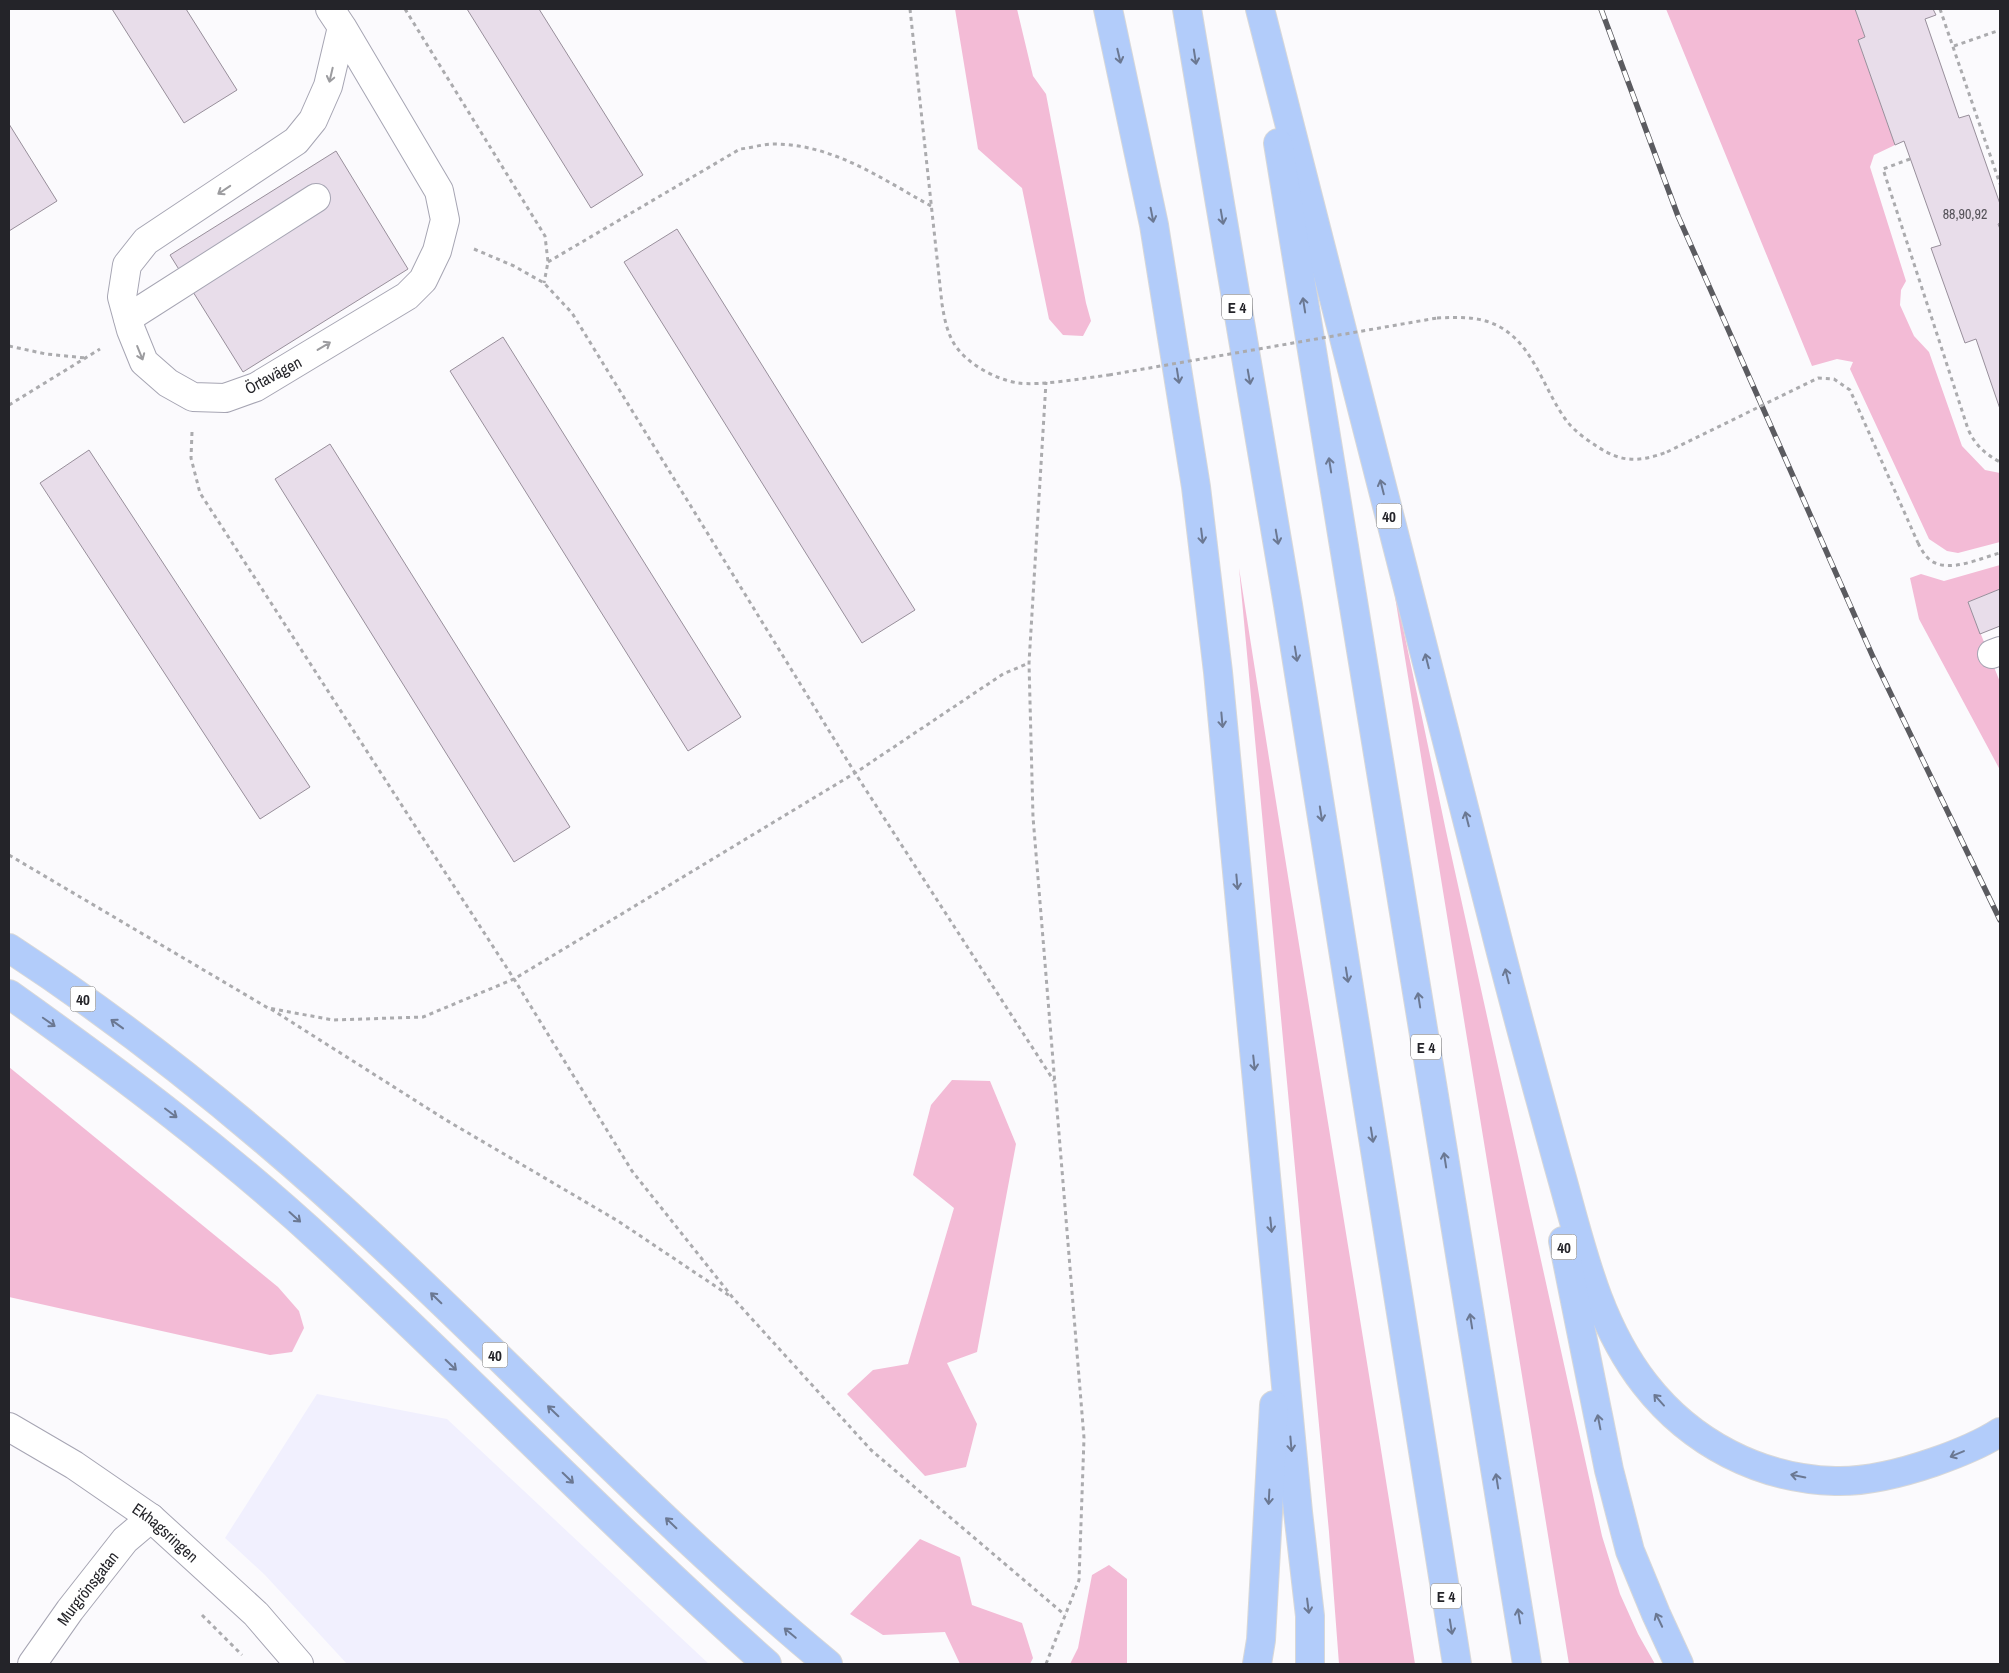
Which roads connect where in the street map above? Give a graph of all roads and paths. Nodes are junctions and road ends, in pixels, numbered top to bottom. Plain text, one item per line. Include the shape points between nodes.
1 (405, 9) edge
2 (910, 9) edge
3 (1108, 9) edge
4 (1187, 9) edge
5 (1256, 9) edge
6 (1260, 9) edge
7 (1940, 9) edge
8 (336, 18) edge
9 (2000, 30) edge
10 (1954, 46) junction
11 (1910, 159) dead end
12 (2000, 184) edge
13 (316, 198) dead end
14 (932, 206) junction
15 (441, 236) junction
16 (548, 262) junction
17 (544, 282) junction
18 (130, 324) junction
19 (9, 346) edge
20 (87, 358) junction
21 (1046, 382) junction
22 (193, 397) junction
23 (9, 405) edge
24 (2000, 462) edge
25 (2000, 553) edge
26 (1029, 663) junction
27 (855, 772) junction
28 (9, 855) edge
29 (9, 948) edge
30 (514, 980) junction
31 (9, 994) edge
32 (268, 1008) junction
33 (1519, 1023) junction
34 (1055, 1082) junction
35 (732, 1298) junction
36 (1279, 1308) junction
37 (9, 1427) edge
38 (2000, 1432) edge
39 (151, 1518) junction
40 (1065, 1616) junction
41 (32, 1664) edge
42 (300, 1664) edge
43 (767, 1664) edge
44 (828, 1664) edge
45 (1046, 1664) edge
46 (1257, 1664) edge
47 (1310, 1664) edge
48 (1458, 1664) edge
49 (1527, 1664) edge
50 (1679, 1664) edge

1 - 16 path via 545,236
2 - 14 path
3 -> 36 highway via 1154,225 1196,487
4 -> 48 highway, E 4 via 1288,606
49 -> 5 highway, E 4
33 -> 6 highway, 40
7 - 10 path
8 - 15 street, Örtavägen via 439,191 444,220
8 -> 18 street, Örtavägen via 328,86 313,120 296,141 146,241 126,266 122,297
9 - 10 path
10 - 12 path
11 - 24 path via 1883,169 1972,440
13 - 18 street
14 - 16 path via 845,158 774,144 740,149
14 - 21 path via 942,304 953,342 982,370 1018,383
15 - 17 path
22 -> 15 street, Örtavägen via 225,398 256,387 407,296 423,280
16 - 17 path
17 - 27 path via 572,313
18 - 20 path
18 -> 22 street, Örtavägen via 144,362 168,383
19 - 20 path
20 - 23 path
21 - 25 path, bridge via 1109,375 1437,318 1482,319 1502,328 1522,344 1566,421 1610,455 1631,460 1649,459 1667,452 1818,378 1834,379 1850,390 1918,543 1928,558 1936,564 1954,565
21 - 26 path
22 - 30 path via 191,458 200,493
26 - 27 path via 1003,674
26 - 34 path via 1033,817
27 - 30 path
27 - 34 path
28 - 32 path
44 -> 29 highway, 40 via 778,1623 373,1237 276,1150 157,1052
30 - 32 path via 423,1017 333,1020
30 - 35 path via 632,1170
31 -> 43 highway, 40 via 177,1118 293,1216
32 - 35 path via 446,1120 618,1221
38 -> 33 highway via 1953,1456 1910,1470 1874,1478 1835,1481 1775,1471 1733,1457 1700,1438 1646,1385 1604,1318
50 -> 33 highway, 40 via 1630,1552 1609,1470
34 - 40 path via 1084,1438 1079,1580
35 - 40 path via 871,1450
36 -> 46 highway via 1263,1613
36 -> 47 highway via 1310,1616
37 - 39 street, Ekhagsringen via 74,1465
39 - 41 street, Murgrönsgatan via 125,1540
39 - 42 street, Ekhagsringen via 256,1614
40 - 45 path

